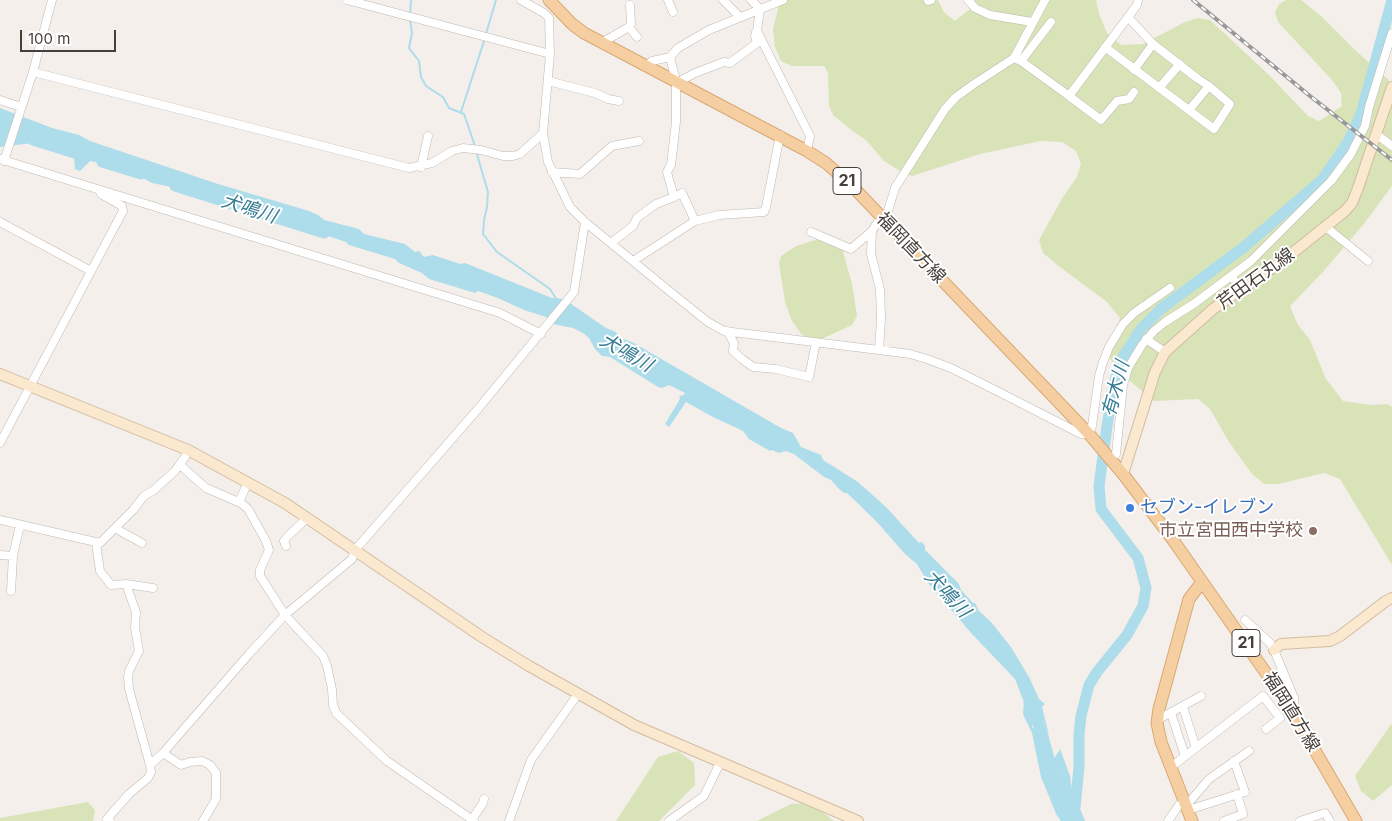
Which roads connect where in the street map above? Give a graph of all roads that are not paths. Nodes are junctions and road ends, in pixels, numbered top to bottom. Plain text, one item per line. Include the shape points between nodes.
1 (52, 0) edge
2 (348, 0) edge
3 (521, 0) edge
4 (549, 0) edge
5 (668, 0) edge
6 (723, 0) edge
7 (751, 0) edge
8 (783, 0) edge
9 (968, 0) edge
10 (1045, 0) edge
11 (1138, 0) edge
12 (630, 5) dead end
13 (760, 9) junction
14 (673, 12) dead end
15 (740, 17) junction
16 (1128, 17) junction
17 (1032, 22) junction
18 (1051, 22) dead end
19 (630, 27) junction
20 (757, 31) junction
21 (1392, 33) edge
22 (637, 37) dead end
23 (602, 42) junction
24 (1153, 44) junction
25 (1106, 47) junction
26 (550, 54) junction
27 (670, 57) junction
28 (1018, 60) junction
29 (1180, 64) junction
30 (646, 66) junction
31 (1134, 70) junction
32 (34, 72) junction
33 (548, 81) junction
34 (678, 82) junction
35 (1209, 86) junction
36 (1392, 87) edge
37 (1159, 88) junction
38 (1134, 92) dead end
39 (1069, 96) junction
40 (0, 100) edge
41 (618, 101) dead end
42 (21, 107) junction
43 (1189, 110) junction
44 (543, 133) junction
45 (1376, 134) junction
46 (428, 136) dead end
47 (780, 136) junction
48 (639, 141) dead end
49 (1392, 146) edge
50 (807, 151) junction
51 (2, 160) edge
52 (420, 167) junction
53 (552, 172) junction
54 (84, 185) junction
55 (674, 197) junction
56 (883, 218) junction
57 (695, 221) junction
58 (0, 222) edge
59 (584, 222) junction
60 (1326, 227) junction
61 (872, 231) junction
62 (810, 232) dead end
63 (611, 243) junction
64 (1368, 261) dead end
65 (633, 262) junction
66 (91, 271) junction
67 (1232, 276) junction
68 (1170, 288) dead end
69 (1241, 290) junction
70 (727, 331) junction
71 (541, 334) junction
72 (1146, 340) junction
73 (816, 342) junction
74 (879, 350) junction
75 (1165, 352) junction
76 (0, 374) edge
77 (30, 386) junction
78 (1091, 436) junction
79 (0, 443) edge
80 (188, 450) junction
81 (1115, 459) junction
82 (180, 465) junction
83 (1123, 474) junction
84 (248, 482) junction
85 (239, 502) junction
86 (307, 518) junction
87 (0, 520) edge
88 (20, 525) junction
89 (116, 527) junction
90 (96, 543) junction
91 (142, 543) dead end
92 (286, 546) dead end
93 (355, 550) junction
94 (0, 555) edge
95 (13, 556) junction
96 (1202, 582) junction
97 (126, 584) junction
98 (153, 588) dead end
99 (11, 591) dead end
100 (1392, 598) edge
101 (285, 615) junction
102 (1245, 620) dead end
103 (1274, 650) junction
104 (578, 694) junction
105 (1201, 696) dead end
106 (1289, 706) junction
107 (1183, 707) junction
108 (1171, 713) junction
109 (1158, 720) junction
110 (1266, 729) dead end
111 (1196, 748) junction
112 (1249, 751) dead end
113 (163, 753) junction
114 (1185, 756) junction
115 (1234, 761) junction
116 (720, 763) junction
117 (150, 765) junction
118 (1171, 767) junction
119 (1237, 794) junction
120 (484, 799) dead end
121 (1188, 810) edge
122 (838, 817) edge
123 (110, 821) edge
124 (203, 821) edge
125 (472, 821) edge
126 (509, 821) edge
127 (669, 821) edge
128 (858, 821) edge
129 (1168, 821) edge
130 (1224, 821) edge
131 (1300, 821) edge
132 (1330, 821) edge
133 (1356, 821) edge

1 - 32 street
2 - 26 street
3 - 26 street via 549,18
4 - 23 main road, 福岡直方線 / 21 via 572,24
5 - 14 street
6 - 15 street
7 - 13 street
8 - 13 street
9 - 17 street via 975,8 990,15
10 - 17 street
11 - 16 street
12 - 19 street
13 - 15 street
13 - 20 street
15 - 27 street via 709,30 678,48
16 - 24 street
16 - 25 street
17 - 28 street
18 - 28 street
19 - 22 street
19 - 23 street
20 - 34 street via 757,43 730,63 724,62
20 - 50 street via 810,136
21 - 67 street via 1364,126 1351,154 1312,201
23 - 30 main road, 福岡直方線 / 21
24 - 29 street
24 - 31 street
25 - 31 street
25 - 39 street
26 - 33 street
27 - 30 street via 652,61
27 - 34 street
28 - 39 street
28 - 56 street via 974,84 945,109 898,182
29 - 35 street
29 - 37 street
30 - 34 main road, 福岡直方線 / 21
31 - 37 street
32 - 42 street
32 - 52 street via 409,168
33 - 41 street
33 - 44 street
34 - 47 main road, 福岡直方線 / 21
34 - 55 street via 671,165 667,172
35 - 43 street
35 - 43 street via 1230,104 1214,129
36 - 45 street, 芹田石丸線
37 - 43 street
38 - 39 street via 1129,98 1117,101 1101,120
40 - 42 street
42 - 51 street
44 - 52 street via 520,154 513,156 463,148
44 - 53 street
45 - 49 street
45 - 60 street, 芹田石丸線 via 1352,203
46 - 52 street
47 - 50 main road, 福岡直方線 / 21
47 - 57 street via 764,212 719,215
48 - 53 street via 612,146 580,174
50 - 56 main road, 福岡直方線 / 21 via 840,175
51 - 54 street
53 - 59 street via 570,207
54 - 66 street via 116,202 123,211
54 - 71 street via 500,313
55 - 57 street via 682,193
55 - 63 street via 656,204
56 - 61 street
56 - 78 main road, 福岡直方線 / 21
57 - 65 street
58 - 66 street
59 - 63 street
59 - 71 street via 574,292
60 - 64 street
60 - 69 street, 芹田石丸線
61 - 62 street via 852,249
61 - 74 street via 872,254 880,289
63 - 65 street
65 - 70 street via 708,322
66 - 77 street
67 - 69 street
67 - 72 street via 1165,322
68 - 78 street via 1134,313 1109,347 1099,376
69 - 75 street, 芹田石丸線 via 1195,324
70 - 73 street
70 - 73 street via 734,343 733,351 753,367 809,377
71 - 93 street
72 - 75 street
72 - 81 street via 1128,368 1123,385
73 - 74 street
74 - 78 street via 910,354 951,368 1081,434
75 - 83 street, 芹田石丸線 via 1155,372
76 - 77 street
77 - 79 street
77 - 80 street
78 - 81 main road, 福岡直方線 / 21
80 - 82 street
80 - 84 street
81 - 83 main road, 福岡直方線 / 21
82 - 85 street via 206,488
82 - 89 street via 144,496
83 - 96 main road, 福岡直方線 / 21
84 - 85 street
84 - 86 street
85 - 101 street via 248,509 266,540 269,550 260,576
86 - 92 street via 284,541
86 - 93 street
87 - 88 street
88 - 90 street
88 - 95 street
89 - 90 street
89 - 91 street
90 - 97 street via 100,571 111,585
93 - 101 street via 352,559
93 - 104 street via 482,637
94 - 95 street
95 - 99 street
96 - 106 main road, 福岡直方線 / 21
96 - 109 main road via 1189,599
97 - 98 street
97 - 117 street via 136,612 139,651 129,671 129,689
100 - 103 street via 1330,641 1281,644
101 - 113 street
101 - 125 street via 323,656 336,713 387,760
102 - 103 street
103 - 106 street via 1294,698 1294,703
104 - 116 street via 634,725
104 - 126 street via 531,760
105 - 107 street
106 - 133 main road, 福岡直方線 / 21
107 - 108 street
107 - 111 street
108 - 109 street
108 - 114 street
109 - 118 main road via 1161,742
110 - 111 street via 1280,718 1263,696
111 - 114 street
112 - 115 street
113 - 117 street
113 - 124 street via 182,765 202,761 216,773 216,799
114 - 118 street
115 - 119 street via 1245,792
115 - 121 street via 1209,779
116 - 122 street
116 - 127 street via 704,796
117 - 123 street via 148,778 129,794 107,819
118 - 121 main road
119 - 121 street
119 - 130 street via 1243,814
120 - 125 street
121 - 129 street via 1179,805
122 - 128 street
131 - 132 street via 1325,813

